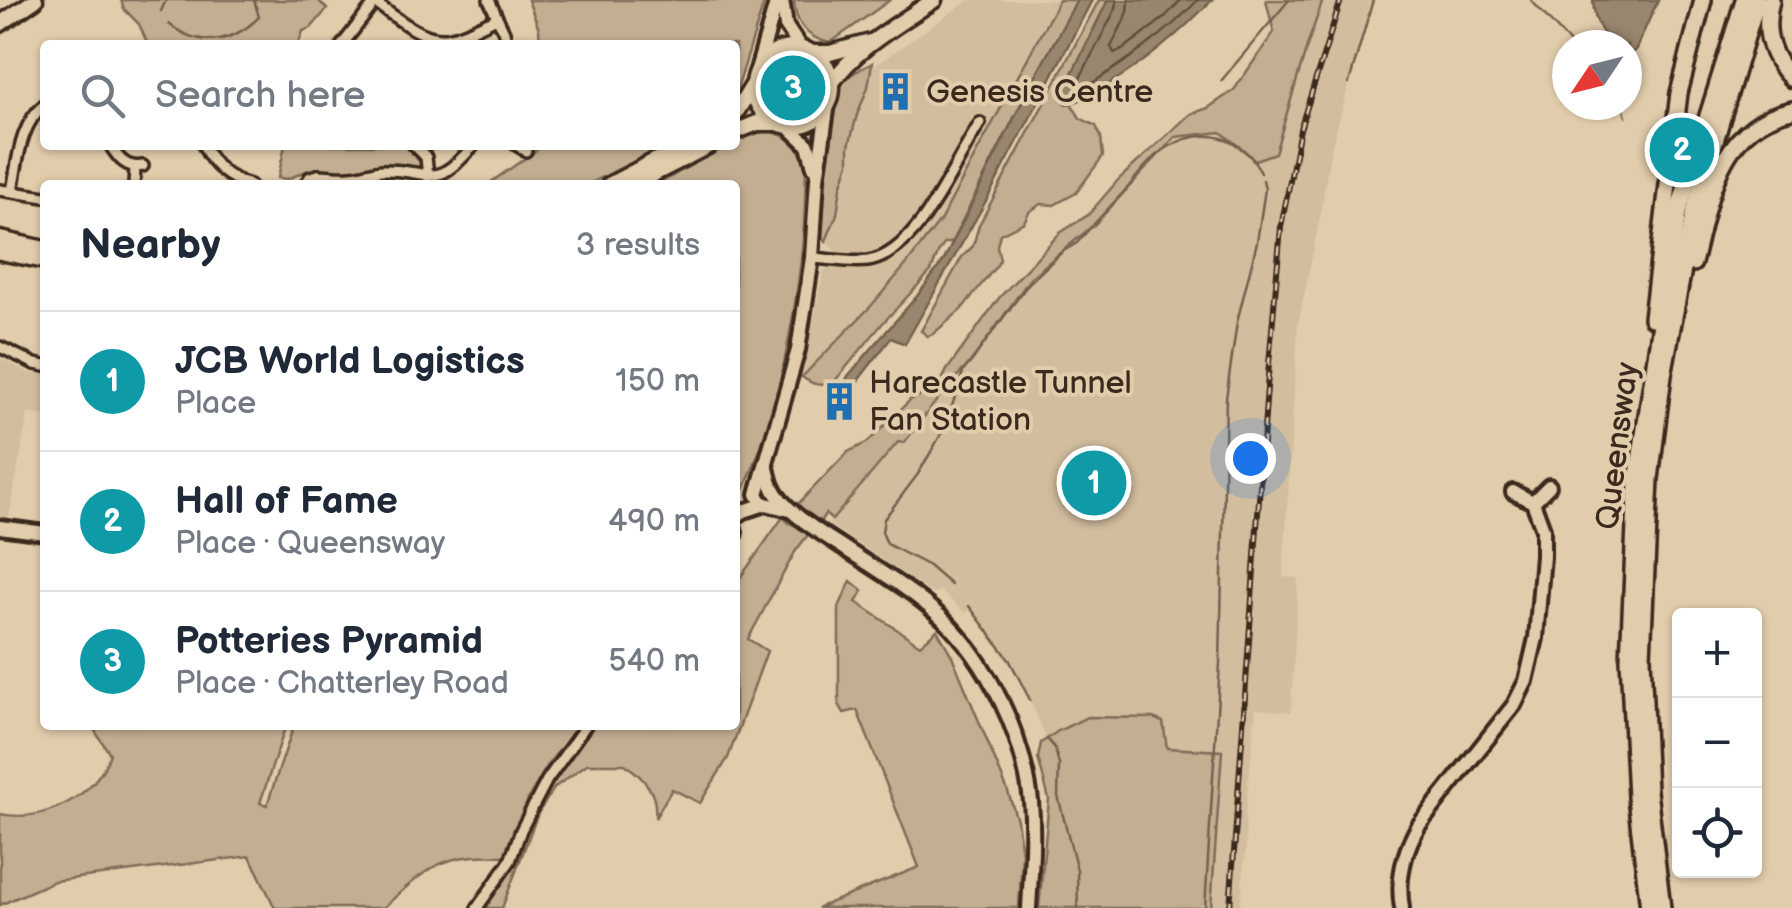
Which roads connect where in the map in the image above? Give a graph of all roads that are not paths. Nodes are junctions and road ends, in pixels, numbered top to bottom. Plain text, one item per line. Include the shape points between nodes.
1 (34, 0) edge
2 (489, 0) edge
3 (779, 0) edge
4 (934, 0) edge
5 (1703, 0) edge
6 (1744, 0) edge
7 (1757, 0) edge
8 (1771, 0) edge
9 (376, 1) edge
10 (497, 18) junction
11 (0, 24) edge
12 (346, 40) edge
13 (505, 40) edge
14 (875, 40) junction
15 (806, 51) junction
16 (755, 79) junction
17 (1792, 79) edge
18 (831, 84) junction
19 (828, 103) junction
20 (740, 105) edge
21 (40, 109) edge
22 (1792, 110) edge
23 (980, 122) dead end
24 (783, 124) junction
25 (740, 130) edge
26 (112, 150) edge
27 (207, 150) edge
28 (419, 150) edge
29 (469, 150) edge
30 (676, 150) edge
31 (700, 150) edge
32 (379, 170) junction
33 (318, 175) junction
34 (353, 176) junction
35 (428, 176) junction
36 (817, 179) junction
37 (135, 180) edge
38 (225, 180) edge
39 (309, 180) edge
40 (326, 180) edge
41 (346, 180) edge
42 (380, 180) edge
43 (618, 180) edge
44 (642, 180) edge
45 (0, 190) edge
46 (12, 191) junction
47 (40, 196) edge
48 (0, 239) edge
49 (40, 248) edge
50 (0, 252) edge
51 (812, 258) junction
52 (40, 260) edge
53 (0, 347) edge
54 (40, 365) edge
55 (1661, 395) junction
56 (1637, 481) junction
57 (1549, 486) dead end
58 (1513, 492) dead end
59 (766, 494) junction
60 (1533, 502) junction
61 (740, 515) edge
62 (0, 526) edge
63 (40, 532) edge
64 (582, 730) edge
65 (477, 908) edge
66 (1029, 908) edge
67 (1402, 908) edge
68 (1650, 908) edge
69 (1662, 908) edge

1 - 11 main road
2 - 10 street
3 - 15 street via 791,37
3 - 16 street
4 - 14 main road
5 - 56 highway via 1680,93
6 - 56 highway, Queensway via 1678,212
7 - 55 highway, Queensway via 1694,211
8 - 17 highway via 1770,43
9 - 10 street via 431,37 461,34
9 - 12 street
10 - 13 street
14 - 15 main road via 830,53
14 - 18 main road
15 - 16 main road via 772,54
15 - 18 main road via 826,68
16 - 20 main road
16 - 24 main road via 761,110
18 - 19 main road
19 - 24 main road via 810,122
19 - 36 street
21 - 46 street via 25,130
22 - 55 highway via 1752,126 1724,159
23 - 51 street via 929,210 896,250 866,261
24 - 25 main road
24 - 36 street via 808,145
26 - 37 street via 123,163 139,167
27 - 38 street
28 - 35 street
29 - 35 street via 455,166
30 - 43 main road
31 - 44 main road
32 - 34 street
32 - 35 street
32 - 42 street
33 - 34 street
33 - 39 street
33 - 40 street
34 - 41 street
36 - 51 street
45 - 46 street
46 - 47 street
48 - 49 main road
50 - 52 main road
51 - 59 street via 798,350 766,464
53 - 54 street
55 - 69 highway, Queensway via 1642,658
56 - 68 highway, Queensway via 1630,658 1636,797
57 - 60 street
58 - 60 street
59 - 61 street
59 - 66 street via 908,592 969,648 1018,747 1030,799
60 - 67 street via 1543,556 1526,680 1408,844 1398,888
62 - 63 street
64 - 65 street via 547,780 510,861

